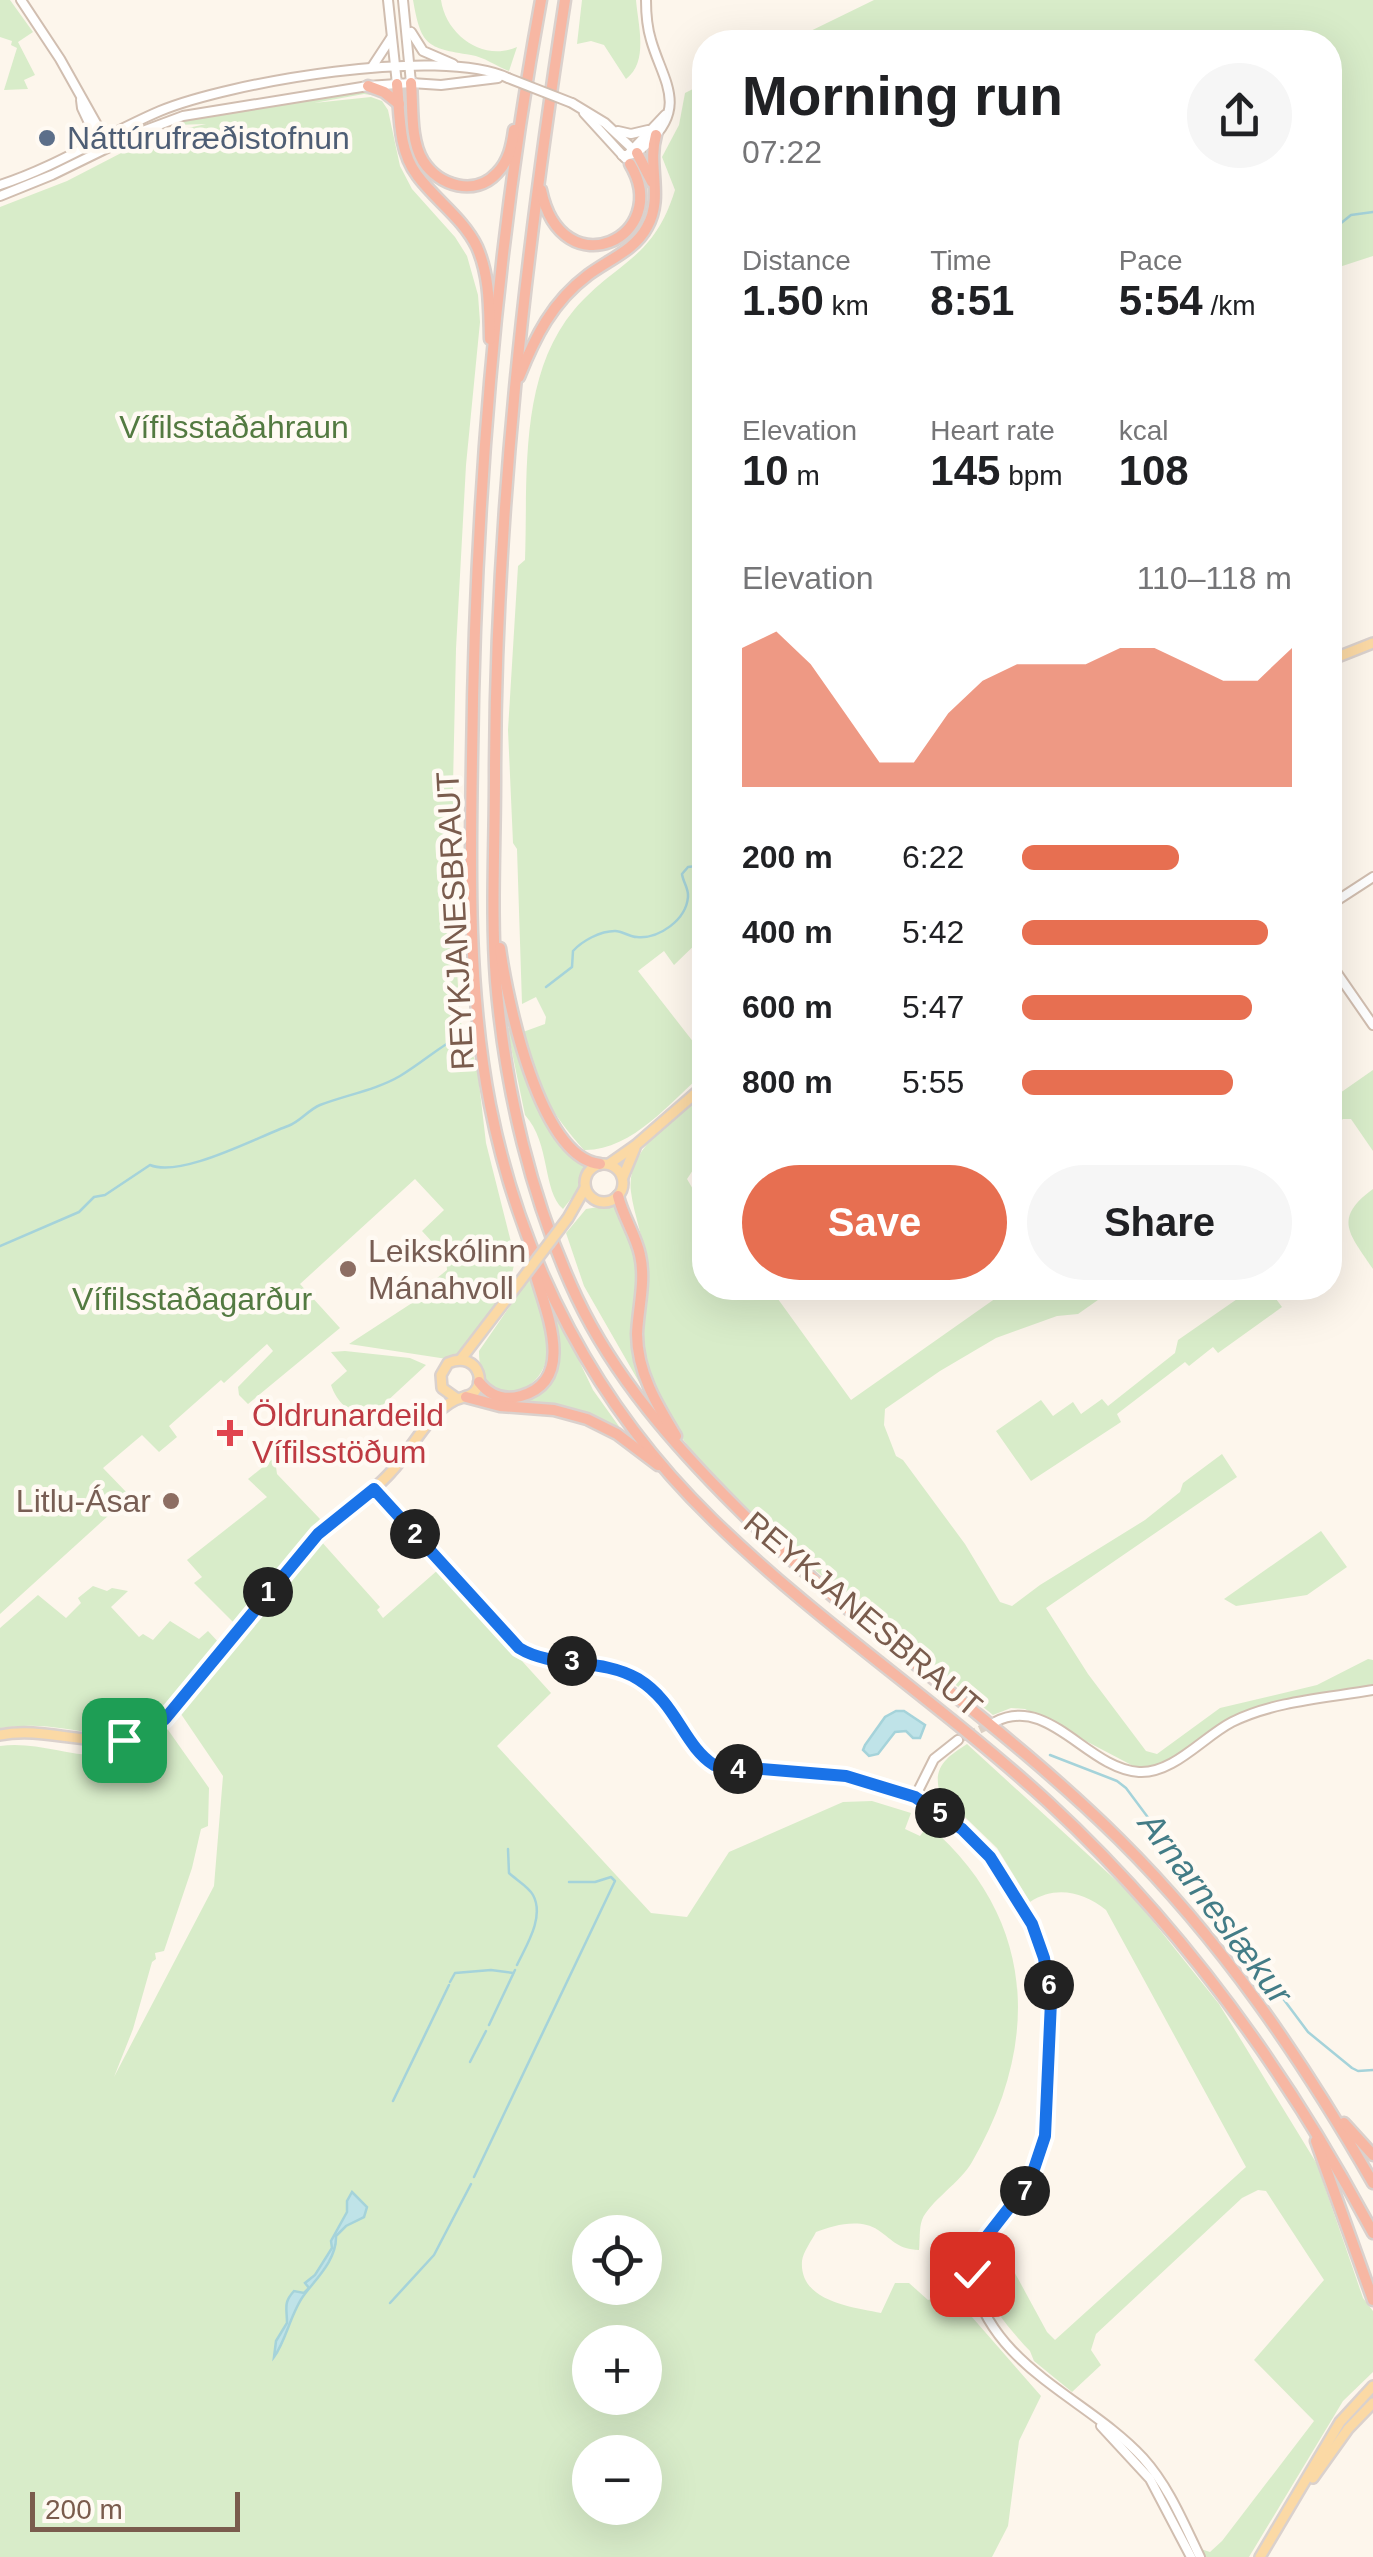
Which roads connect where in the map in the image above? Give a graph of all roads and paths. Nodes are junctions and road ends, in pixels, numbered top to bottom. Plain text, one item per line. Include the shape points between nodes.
1 (22, 0) edge
2 (388, 0) edge
3 (402, 0) edge
4 (542, 0) edge
5 (565, 0) edge
6 (646, 0) edge
7 (407, 25) junction
8 (536, 26) junction
9 (392, 33) junction
10 (411, 65) junction
11 (396, 66) junction
12 (372, 67) junction
13 (467, 68) junction
14 (508, 78) junction
15 (412, 83) junction
16 (397, 84) junction
17 (368, 86) junction
18 (399, 104) junction
19 (574, 105) junction
20 (610, 127) junction
21 (654, 132) junction
22 (103, 144) junction
23 (630, 155) junction
24 (539, 179) junction
25 (0, 185) edge
26 (655, 187) junction
27 (0, 196) edge
28 (491, 360) junction
29 (513, 392) junction
30 (1373, 642) edge
31 (1342, 655) edge
32 (1373, 876) edge
33 (1342, 897) edge
34 (496, 936) junction
35 (1342, 980) edge
36 (1373, 1025) edge
37 (692, 1096) edge
38 (636, 1146) junction
39 (605, 1164) junction
40 (623, 1177) junction
41 (586, 1186) junction
42 (618, 1196) junction
43 (597, 1200) junction
44 (572, 1214) junction
45 (529, 1240) junction
46 (466, 1361) junction
47 (479, 1382) junction
48 (442, 1388) junction
49 (461, 1397) junction
50 (435, 1416) junction
51 (687, 1454) junction
52 (670, 1474) junction
53 (374, 1489) junction
54 (1373, 1690) edge
55 (995, 1722) tunnel mouth
56 (0, 1735) edge
57 (958, 1740) tunnel mouth
58 (915, 1797) junction
59 (1336, 2115) junction
60 (1311, 2126) junction
61 (1373, 2155) edge
62 (1373, 2183) edge
63 (1373, 2233) edge
64 (984, 2240) junction
65 (958, 2258) junction
66 (972, 2274) junction
67 (958, 2288) junction
68 (1373, 2300) edge
69 (981, 2306) junction
70 (1373, 2386) edge
71 (1373, 2403) edge
72 (1096, 2420) junction
73 (1192, 2557) edge
74 (1200, 2557) edge
75 (1262, 2557) edge

1 - 22 street via 88,106
2 - 9 street
3 - 7 street
4 - 8 highway, REYKJANESBRAUT
5 - 24 highway, REYKJANESBRAUT
6 - 21 street via 651,40 670,87 668,112
7 - 10 street
7 - 13 street via 423,51
8 - 15 highway via 508,155 500,172 482,184 456,186 424,162
8 - 28 highway, REYKJANESBRAUT
9 - 11 street
9 - 12 street
10 - 11 street
10 - 13 street
10 - 15 street
11 - 12 street
11 - 16 street
12 - 22 street via 171,107
13 - 14 street
14 - 15 street
14 - 19 street, bridge
15 - 16 street
16 - 17 street
16 - 18 highway
17 - 18 highway
17 - 22 street via 183,116
18 - 28 highway via 415,173 478,249 488,287
19 - 20 street
19 - 23 street
20 - 21 street
20 - 23 street
21 - 23 street
21 - 26 highway
22 - 25 street
22 - 27 street
23 - 24 highway via 642,191 637,216 622,236 599,245 558,230
23 - 26 highway
24 - 29 highway, REYKJANESBRAUT
26 - 29 highway via 642,236 551,310
28 - 45 highway, REYKJANESBRAUT via 474,662 474,948 490,1103
29 - 34 highway, REYKJANESBRAUT via 496,657
30 - 31 main road
32 - 33 street
34 - 39 highway via 514,1027 537,1090 573,1151
34 - 51 highway, REYKJANESBRAUT via 510,1087 559,1256 619,1372
35 - 36 street
37 - 38 main road
38 - 39 main road
38 - 40 main road
39 - 40 main road
39 - 41 main road via 587,1174
40 - 42 main road
41 - 43 main road
41 - 44 main road
42 - 43 main road
42 - 51 highway via 640,1254 642,1369
43 - 44 main road
44 - 46 main road, bridge
45 - 47 highway via 554,1340 551,1369 538,1388 516,1398 496,1396
45 - 52 highway, REYKJANESBRAUT via 598,1382
46 - 47 main road
46 - 48 main road via 445,1366
47 - 49 main road
48 - 49 main road
48 - 50 main road
49 - 50 main road
49 - 52 highway via 587,1419
50 - 53 main road
51 - 59 highway, REYKJANESBRAUT via 810,1578 979,1713 1116,1836 1239,1976
52 - 60 highway, REYKJANESBRAUT via 782,1584 948,1716 1092,1845 1201,1967
53 - 56 main road via 318,1534 150,1730 102,1743 37,1732
53 - 58 street via 519,1648 635,1677 666,1703 714,1765 846,1776
54 - 55 street via 1249,1715 1166,1765 1139,1772 1116,1766 1032,1716 1016,1713
57 - 58 street via 934,1758
58 - 64 street via 962,1829 998,1868 1032,1924 1048,1980 1051,2038 1042,2151 1025,2192
59 - 61 highway
59 - 62 highway, REYKJANESBRAUT
60 - 63 highway, REYKJANESBRAUT
60 - 68 highway
64 - 65 street
64 - 66 street
65 - 66 street
65 - 67 street via 942,2272
66 - 67 street
66 - 69 street
67 - 69 street
69 - 72 street via 1024,2363
70 - 75 main road via 1340,2422
71 - 75 main road via 1327,2457
72 - 73 street via 1150,2479
72 - 74 street via 1157,2474

